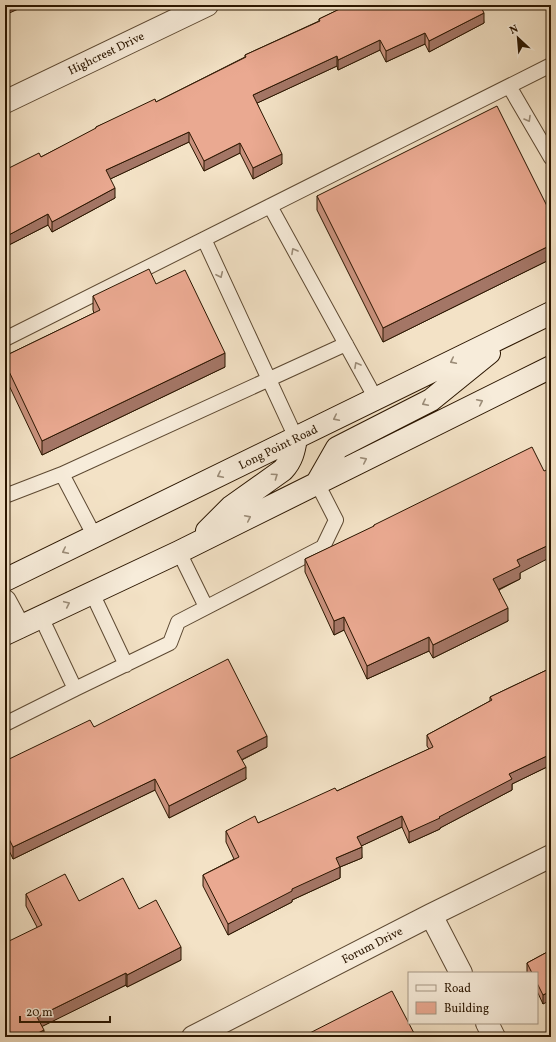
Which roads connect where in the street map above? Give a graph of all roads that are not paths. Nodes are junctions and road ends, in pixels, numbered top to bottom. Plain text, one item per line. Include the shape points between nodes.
1 (207, 5) edge
2 (551, 65) edge
3 (509, 86) junction
4 (5, 102) edge
5 (551, 158) edge
6 (270, 206) junction
7 (204, 239) junction
8 (551, 313) edge
9 (522, 327) junction
10 (5, 339) edge
11 (346, 344) junction
12 (551, 367) edge
13 (269, 380) junction
14 (376, 399) junction
15 (296, 438) junction
16 (62, 474) junction
17 (317, 483) junction
18 (6, 494) edge
19 (94, 537) junction
20 (185, 549) junction
21 (5, 580) edge
22 (92, 593) junction
23 (5, 601) edge
24 (206, 607) junction
25 (41, 617) junction
26 (12, 630) edge
27 (126, 665) junction
28 (76, 689) junction
29 (5, 724) edge
30 (551, 856) edge
31 (431, 915) junction
32 (460, 972) edge
33 (488, 1024) edge
34 (193, 1037) edge
35 (494, 1037) edge

1 - 4 main road, Highcrest Drive
2 - 3 lane
3 -> 5 lane
3 - 6 lane
6 - 7 lane
11 -> 6 lane
7 - 10 lane
7 -> 13 lane
8 - 9 main road, Long Point Road
9 -> 14 main road, Long Point Road
9 -> 17 main road via 431,400 337,448
11 - 13 lane
14 -> 11 lane
17 -> 12 main road
13 - 15 lane
13 - 16 lane
14 -> 15 main road, Long Point Road
15 -> 19 main road, Long Point Road
20 -> 15 main road via 231,507 283,470 293,456
16 - 18 lane
16 - 19 lane
20 -> 17 main road
17 - 24 lane via 336,520 323,547
19 -> 21 main road, Long Point Road
20 - 22 main road
20 - 24 lane
25 -> 22 main road
22 - 27 lane
23 - 26 main road
24 - 27 lane via 178,622 170,643
25 - 26 main road
25 - 28 lane
27 - 28 lane
28 - 29 lane
30 - 31 main road, Forum Drive
31 - 32 main road
31 - 34 main road, Forum Drive
33 - 35 main road

